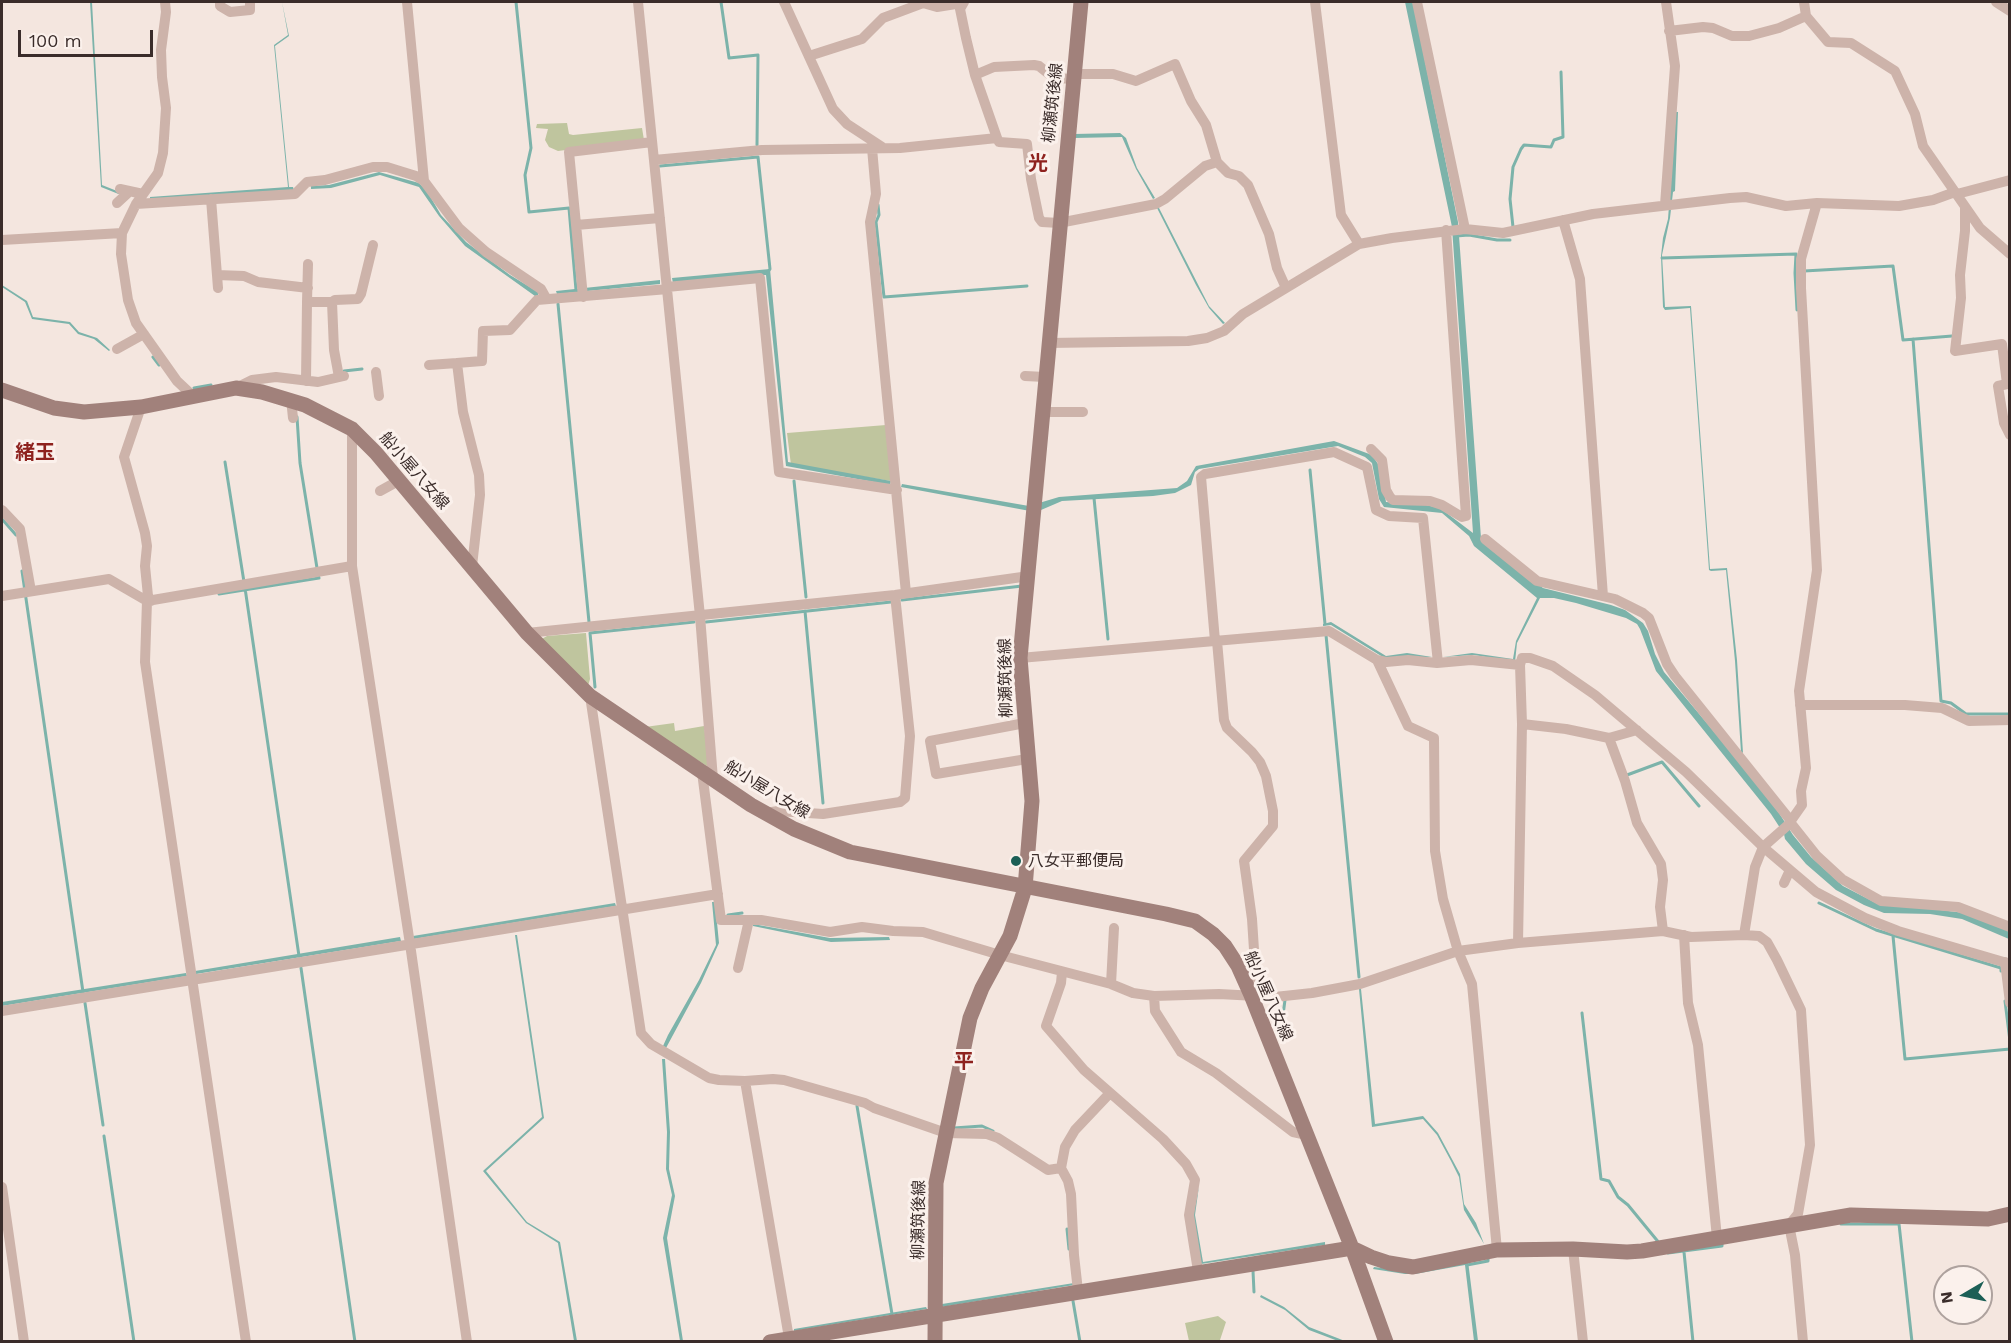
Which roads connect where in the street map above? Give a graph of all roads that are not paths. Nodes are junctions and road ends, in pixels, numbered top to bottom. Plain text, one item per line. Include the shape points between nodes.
1 (165, 2) edge
2 (220, 2) edge
3 (250, 2) edge
4 (407, 2) edge
5 (638, 2) edge
6 (784, 2) edge
7 (963, 2) edge
8 (1080, 2) edge
9 (1315, 2) edge
10 (1417, 2) edge
11 (1666, 2) edge
12 (1804, 2) edge
13 (1995, 2) edge
14 (2010, 11) edge
15 (1806, 16) junction
16 (1670, 31) junction
17 (809, 56) junction
18 (975, 75) junction
19 (1074, 76) junction
20 (997, 138) junction
21 (652, 142) junction
22 (877, 147) junction
23 (654, 160) junction
24 (1217, 162) junction
25 (2010, 180) edge
26 (424, 181) junction
27 (1956, 193) junction
28 (143, 194) junction
29 (211, 200) junction
30 (117, 203) dead end
31 (1817, 203) junction
32 (136, 204) junction
33 (1665, 205) junction
34 (1965, 207) junction
35 (660, 218) junction
36 (1563, 220) junction
37 (1059, 223) junction
38 (576, 225) junction
39 (1465, 229) junction
40 (1446, 230) junction
41 (122, 233) junction
42 (2, 240) edge
43 (1359, 244) junction
44 (373, 245) dead end
45 (2010, 254) edge
46 (308, 264) dead end
47 (217, 275) junction
48 (218, 288) dead end
49 (308, 288) junction
50 (668, 288) junction
51 (1286, 288) junction
52 (583, 297) junction
53 (546, 298) junction
54 (307, 302) junction
55 (332, 302) junction
56 (144, 334) junction
57 (1048, 343) junction
58 (117, 349) dead end
59 (458, 363) junction
60 (429, 365) dead end
61 (376, 372) dead end
62 (1025, 376) dead end
63 (1045, 377) junction
64 (306, 381) junction
65 (236, 388) junction
66 (2, 390) edge
67 (193, 396) junction
68 (379, 396) dead end
69 (291, 399) junction
70 (141, 407) junction
71 (1042, 412) junction
72 (1083, 412) dead end
73 (293, 418) dead end
74 (352, 429) junction
75 (2010, 435) edge
76 (1371, 449) dead end
77 (400, 480) junction
78 (380, 490) dead end
79 (897, 490) junction
80 (2, 510) edge
81 (1485, 539) dead end
82 (472, 566) junction
83 (352, 567) junction
84 (1029, 576) junction
85 (31, 591) junction
86 (906, 593) junction
87 (895, 595) junction
88 (2, 596) edge
89 (1603, 596) junction
90 (149, 601) junction
91 (700, 616) junction
92 (527, 633) junction
93 (1216, 641) junction
94 (1020, 658) junction
95 (1377, 660) junction
96 (1438, 663) junction
97 (1521, 665) junction
98 (590, 696) junction
99 (1800, 705) junction
100 (2010, 720) edge
101 (1025, 723) junction
102 (1522, 724) junction
103 (1637, 730) junction
104 (1609, 738) junction
105 (1027, 759) junction
106 (708, 776) junction
107 (766, 813) junction
108 (1789, 823) junction
109 (1763, 847) junction
110 (1790, 870) junction
111 (1784, 883) dead end
112 (1025, 888) junction
113 (718, 894) junction
114 (622, 909) junction
115 (748, 920) junction
116 (2010, 927) edge
117 (1114, 928) dead end
118 (1663, 931) junction
119 (1684, 935) junction
120 (1744, 935) junction
121 (1518, 943) junction
122 (410, 944) junction
123 (1458, 951) junction
124 (1000, 955) junction
125 (2007, 963) edge
126 (738, 968) dead end
127 (1062, 972) junction
128 (192, 980) junction
129 (1111, 984) junction
130 (1155, 996) junction
131 (1254, 996) junction
132 (2010, 1003) edge
133 (2, 1011) edge
134 (745, 1082) junction
135 (1110, 1093) junction
136 (946, 1133) junction
137 (1307, 1135) junction
138 (1061, 1167) junction
139 (2, 1187) edge
140 (2010, 1214) edge
141 (1789, 1225) junction
142 (1717, 1238) junction
143 (1352, 1248) junction
144 (1573, 1249) junction
145 (1497, 1250) junction
146 (1198, 1271) junction
147 (1078, 1291) junction
148 (936, 1315) junction
149 (789, 1338) junction
150 (1383, 1340) edge
151 (24, 1341) edge
152 (246, 1341) edge
153 (467, 1341) edge
154 (770, 1341) edge
155 (935, 1341) edge
156 (1583, 1341) edge
157 (1803, 1341) edge

1 - 28 street via 164,153 158,173
2 - 3 street via 230,12 250,10
4 - 26 street
5 - 21 street
6 - 17 street
7 - 17 street via 937,7 923,3 883,18 862,39
7 - 18 street via 960,9
8 - 19 main road, 柳瀬筑後線
9 - 43 street via 1341,215
10 - 39 street
11 - 16 street
12 - 15 street
13 - 14 street
15 - 16 street via 1749,36 1732,36 1703,27
15 - 27 street via 1828,42 1851,43 1895,71 1915,114 1923,146
16 - 33 street via 1675,81
17 - 22 street via 833,109
18 - 19 street via 994,68 1034,65 1054,78
18 - 20 street
19 - 24 street via 1113,74 1136,81 1175,64 1206,125
19 - 37 main road, 柳瀬筑後線
20 - 22 street
20 - 37 street via 999,142 1027,144 1039,218 1042,222
21 - 23 street
21 - 38 street via 569,152
22 - 23 street via 762,150
22 - 79 street via 876,194 870,222
23 - 35 street
24 - 37 street via 1205,166 1156,204
24 - 51 street via 1248,185
25 - 27 street
26 - 29 street via 387,167 373,167 307,182 295,194
26 - 53 street via 459,228 503,265 541,289
27 - 31 street via 1899,206
27 - 34 street
28 - 30 street via 125,190
28 - 32 street
29 - 32 street
29 - 47 street
31 - 33 street via 1778,205 1746,197
31 - 99 street via 1801,259 1817,570
32 - 41 street
33 - 36 street
34 - 45 street via 1980,228
34 - 75 street via 1955,351 2002,344 2007,384 1998,386
35 - 38 street
35 - 50 street
36 - 39 street via 1503,233
36 - 89 street via 1580,279
37 - 57 main road, 柳瀬筑後線
38 - 52 street
39 - 40 street
40 - 43 street
40 - 76 street via 1466,516 1430,501 1393,500 1386,490 1382,460
41 - 42 street
41 - 56 street via 128,300
43 - 51 street
44 - 55 street via 358,299
46 - 49 street
47 - 48 street
47 - 49 street
49 - 54 street
50 - 52 street
50 - 79 street via 760,278 779,472
50 - 91 street
51 - 57 street via 1243,314 1224,331 1207,338
52 - 53 street
53 - 59 street via 537,300 510,330 483,331 482,361
54 - 55 street
54 - 64 street
55 - 64 street via 334,350 342,376
56 - 58 street
56 - 67 street via 177,381
57 - 63 main road, 柳瀬筑後線
59 - 60 street
59 - 82 street via 463,412 479,475
61 - 68 street
62 - 63 street
63 - 71 main road, 柳瀬筑後線
64 - 65 street via 276,377
65 - 67 main road, 船小屋八女線
65 - 69 main road, 船小屋八女線
66 - 70 main road, 船小屋八女線 via 54,408 84,412
67 - 70 main road, 船小屋八女線
69 - 73 street
69 - 74 main road, 船小屋八女線
70 - 90 street via 124,457 145,533
71 - 72 street
71 - 84 main road, 柳瀬筑後線
74 - 77 main road, 船小屋八女線
74 - 83 street
77 - 78 street
77 - 82 main road, 船小屋八女線
79 - 86 street
80 - 85 street via 20,529
81 - 89 street via 1537,581
82 - 92 main road, 船小屋八女線
83 - 90 street
83 - 122 street
84 - 86 street
84 - 94 main road, 柳瀬筑後線
85 - 88 street
85 - 90 street via 109,579
86 - 87 street
87 - 91 street
87 - 107 street via 910,736 905,798 823,814
89 - 108 street via 1649,618 1675,676
90 - 128 street via 145,662
91 - 92 street
91 - 106 street
92 - 98 main road, 船小屋八女線
93 - 94 street
93 - 95 street via 1329,631
93 - 96 street via 1201,477 1334,452 1367,467 1376,510 1389,516 1423,518
93 - 131 street via 1224,720 1260,762 1273,811 1274,826 1244,861 1252,919
94 - 101 main road, 柳瀬筑後線
95 - 96 street
95 - 123 street via 1408,726 1434,738 1435,850 1443,899
96 - 97 street via 1472,660
97 - 102 street
97 - 103 street via 1522,658 1530,658 1553,666
98 - 106 main road, 船小屋八女線
98 - 114 street
99 - 100 street via 1905,705 1942,708 1969,721
99 - 108 street via 1806,768 1802,805
101 - 105 main road, 柳瀬筑後線
101 - 105 street via 930,741 936,774
102 - 104 street
102 - 121 street
103 - 104 street
103 - 109 street
104 - 118 street via 1637,823 1661,864
105 - 112 main road, 柳瀬筑後線 via 1032,801
106 - 107 main road, 船小屋八女線
106 - 113 street
107 - 112 main road, 船小屋八女線 via 850,852
108 - 109 street
108 - 116 street via 1842,879 1881,901 1958,907
109 - 110 street
109 - 120 street via 1755,867
110 - 111 street
110 - 125 street via 1816,892 1865,918
112 - 124 main road, 柳瀬筑後線
112 - 131 main road, 船小屋八女線 via 1195,921 1225,946
113 - 114 street
113 - 115 street via 721,920
114 - 122 street
114 - 134 street via 641,1033 651,1044 709,1078
115 - 124 street via 830,932 862,927 899,935 923,932
115 - 126 street
117 - 129 street
118 - 119 street
118 - 121 street
119 - 120 street
119 - 142 street via 1688,1003 1698,1045
120 - 141 street via 1759,936 1767,942 1800,1010 1810,1145 1798,1214
121 - 123 street
122 - 128 street
122 - 153 street
123 - 131 street via 1360,984 1275,997
123 - 145 street via 1472,984
124 - 127 street
124 - 136 main road, 柳瀬筑後線 via 970,1018
125 - 132 street
127 - 129 street
127 - 135 street via 1046,1026
128 - 133 street
128 - 152 street
129 - 130 street
130 - 131 street
130 - 137 street via 1155,1011 1181,1052 1216,1073 1293,1132
131 - 137 main road, 船小屋八女線
134 - 136 street via 784,1080 865,1103
134 - 149 street
135 - 138 street via 1075,1130 1065,1147
135 - 146 street via 1163,1139 1195,1180 1189,1215
136 - 138 street via 987,1134 1048,1170
136 - 148 main road, 柳瀬筑後線 via 936,1183
137 - 143 main road, 船小屋八女線
138 - 147 street via 1071,1194
139 - 151 street
140 - 141 main road via 1988,1219 1851,1215
141 - 142 main road
141 - 157 street
142 - 144 main road via 1635,1252
143 - 145 main road via 1389,1263 1413,1267
143 - 146 main road
143 - 150 main road, 船小屋八女線
144 - 145 main road
144 - 156 street
146 - 147 main road
147 - 148 main road
148 - 149 main road
148 - 155 main road, 柳瀬筑後線
149 - 154 main road

